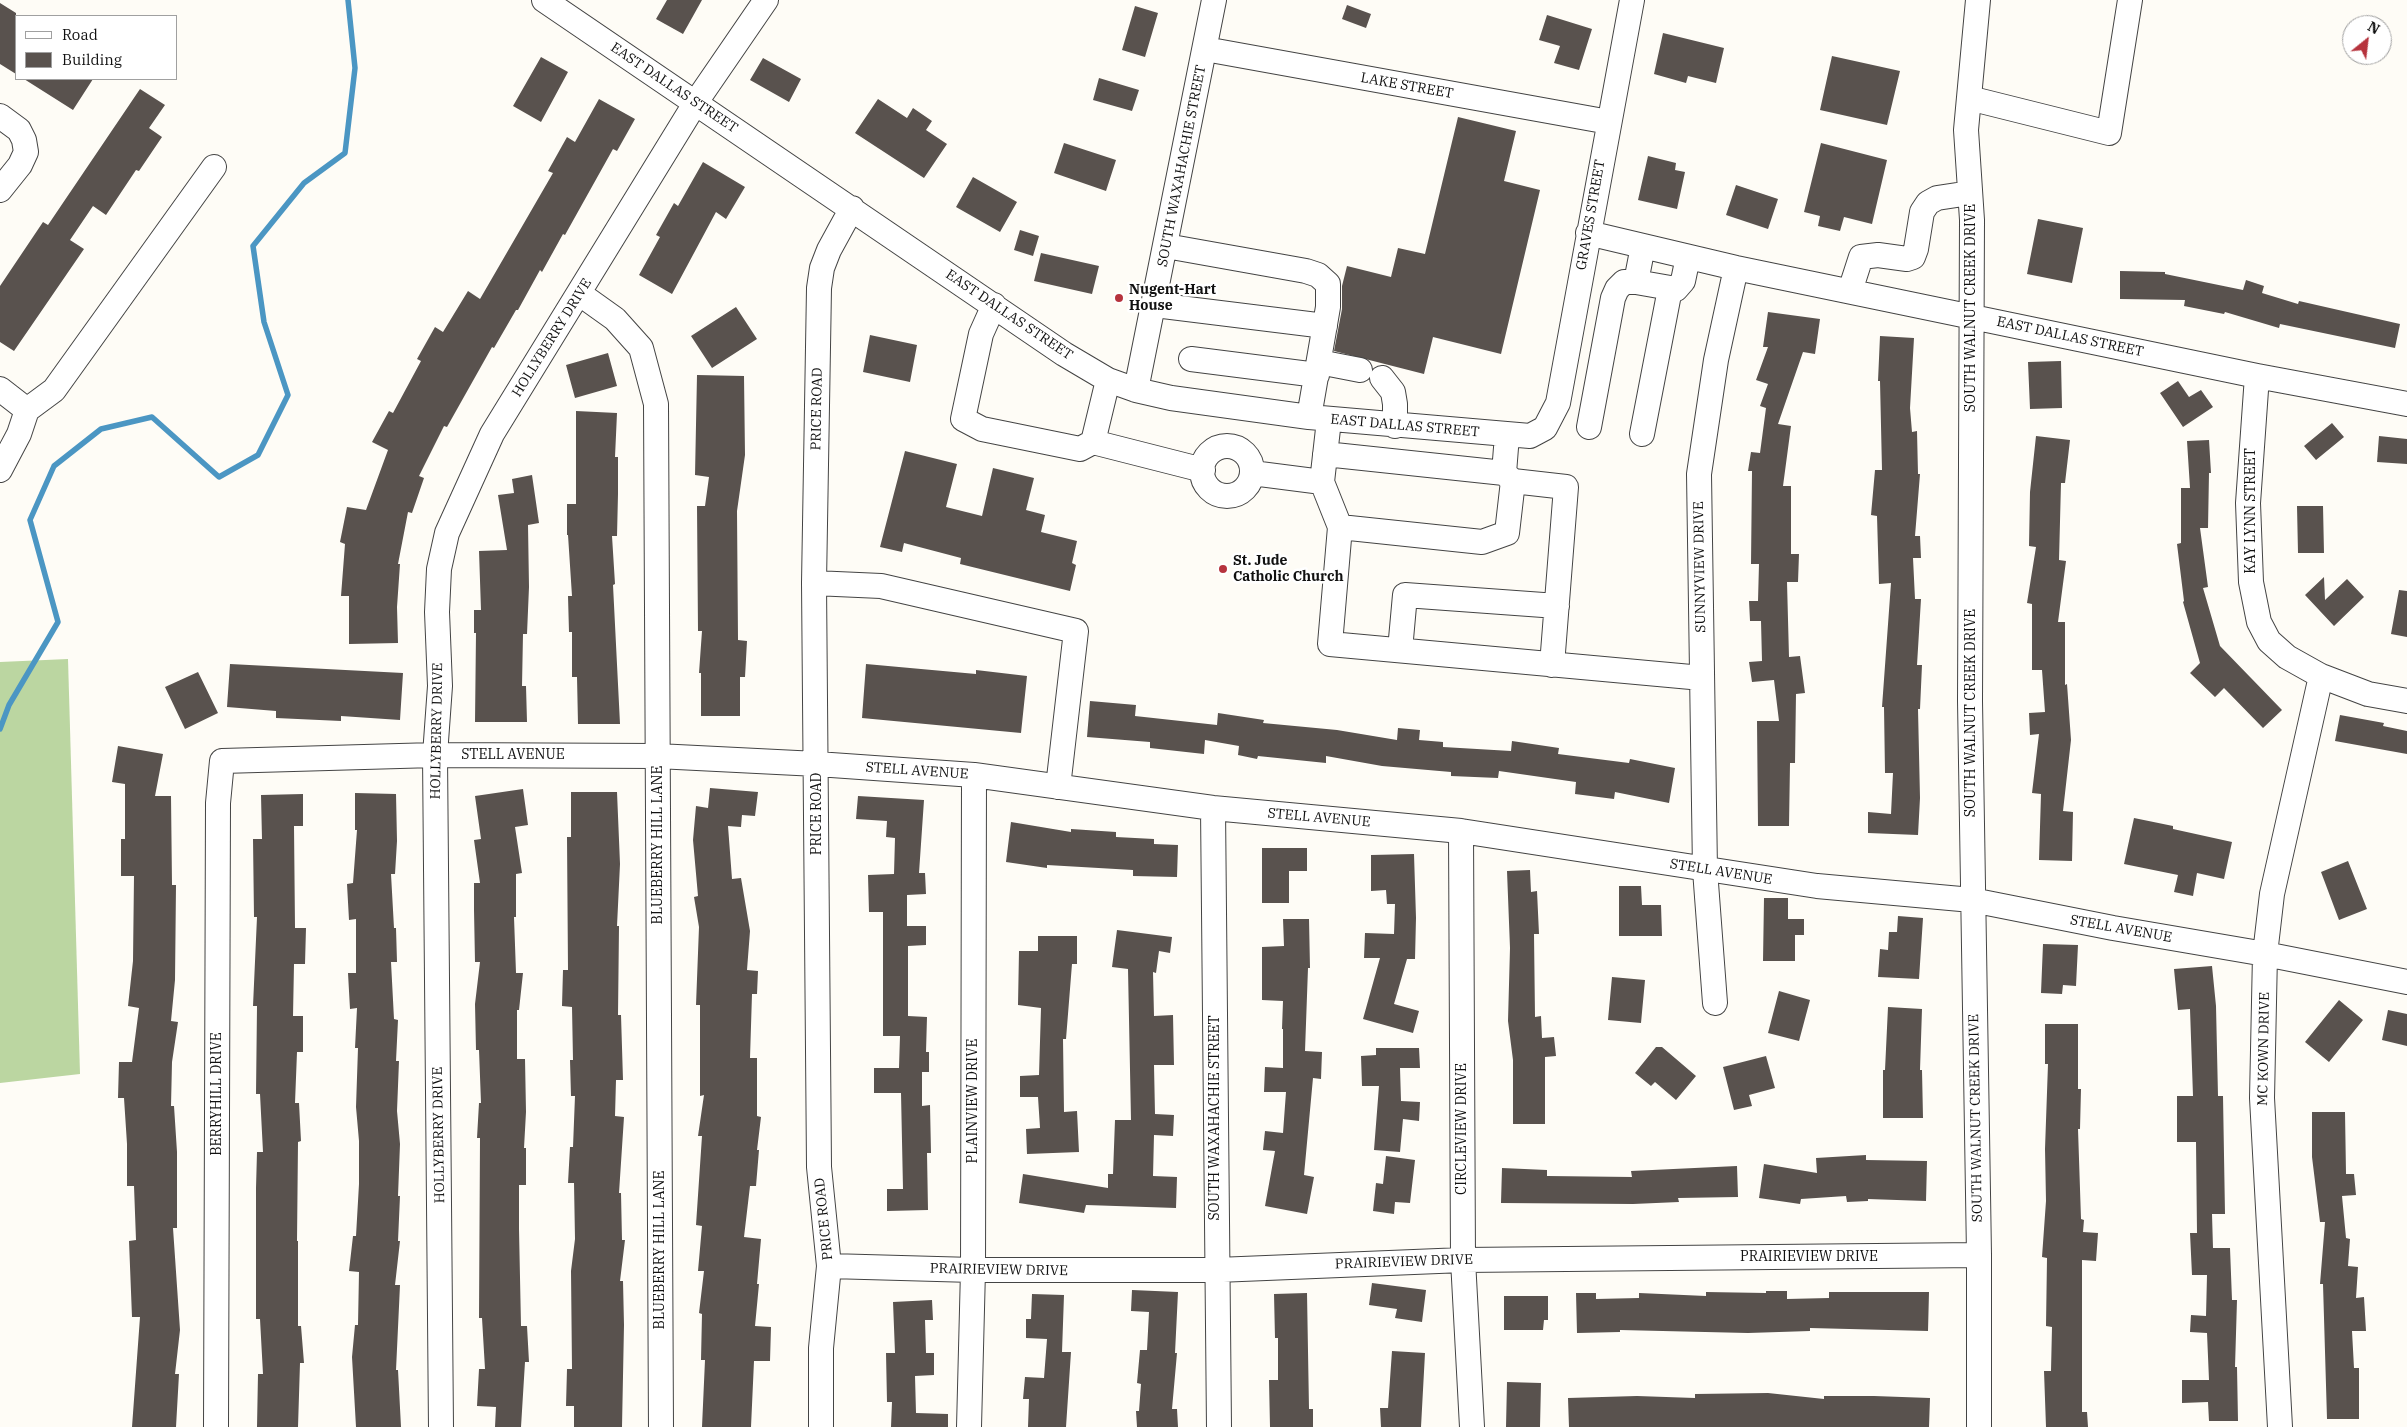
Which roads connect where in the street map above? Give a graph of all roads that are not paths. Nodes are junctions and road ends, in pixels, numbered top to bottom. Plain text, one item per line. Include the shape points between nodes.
1 (544, 0) edge
2 (766, 0) edge
3 (1214, 0) edge
4 (1632, 0) edge
5 (1978, 0) edge
6 (2130, 0) edge
7 (1205, 49) junction
8 (1969, 98) junction
9 (696, 102) junction
10 (0, 116) edge
11 (1609, 122) junction
12 (214, 166) dead end
13 (0, 190) edge
14 (1970, 193) junction
15 (852, 208) junction
16 (1588, 234) junction
17 (1166, 246) junction
18 (1643, 246) junction
19 (1688, 256) junction
20 (1736, 268) junction
21 (1636, 282) junction
22 (1670, 289) junction
23 (1850, 291) junction
24 (580, 294) junction
25 (1155, 305) junction
26 (994, 306) junction
27 (1971, 316) junction
28 (1325, 326) junction
29 (1191, 359) dead end
30 (1318, 368) junction
31 (2257, 376) junction
32 (1108, 380) junction
33 (0, 389) edge
34 (1136, 390) junction
35 (2407, 404) edge
36 (27, 410) junction
37 (1319, 418) junction
38 (1395, 426) junction
39 (1589, 427) dead end
40 (1544, 428) joint
41 (1642, 434) dead end
42 (1507, 435) junction
43 (1093, 442) junction
44 (1325, 454) junction
45 (0, 470) edge
46 (1202, 470) junction
47 (1252, 473) junction
48 (1509, 477) junction
49 (1322, 482) junction
50 (1340, 527) junction
51 (814, 584) junction
52 (1557, 606) junction
53 (1400, 650) junction
54 (1552, 664) junction
55 (2321, 676) junction
56 (1702, 678) junction
57 (2407, 701) edge
58 (435, 755) junction
59 (657, 756) junction
60 (222, 761) joint
61 (817, 764) junction
62 (974, 775) junction
63 (1058, 787) junction
64 (1213, 808) junction
65 (1461, 830) junction
66 (1705, 870) junction
67 (1972, 900) junction
68 (2265, 954) junction
69 (2407, 982) edge
70 (1715, 1003) dead end
71 (1979, 1255) junction
72 (1463, 1260) junction
73 (829, 1266) junction
74 (973, 1270) junction
75 (1217, 1270) junction
76 (216, 1427) edge
77 (441, 1427) edge
78 (661, 1427) edge
79 (821, 1427) edge
80 (969, 1427) edge
81 (1219, 1427) edge
82 (1472, 1427) edge
83 (1979, 1427) edge
84 (2280, 1427) edge

1 - 9 street, EAST DALLAS STREET
2 - 9 street, HOLLYBERRY DRIVE
3 - 7 street, SOUTH WAXAHACHIE STREET
4 - 11 street, GRAVES STREET
5 - 8 street, SOUTH WALNUT CREEK DRIVE
6 - 8 street via 2109,133
7 - 11 street, LAKE STREET
7 - 17 street, SOUTH WAXAHACHIE STREET
8 - 14 street, SOUTH WALNUT CREEK DRIVE via 1966,130
9 - 15 street, EAST DALLAS STREET
9 - 24 street, HOLLYBERRY DRIVE
10 - 13 street via 19,130 26,152
11 - 16 street, GRAVES STREET
12 - 36 street via 54,390
14 - 23 street via 1937,198 1928,203 1922,212 1913,256 1907,259 1861,256
14 - 27 street, SOUTH WALNUT CREEK DRIVE
15 - 26 street, EAST DALLAS STREET
15 - 51 street, PRICE ROAD via 829,250 819,288
16 - 18 street, EAST DALLAS STREET
16 - 40 street, GRAVES STREET via 1558,403
17 - 25 street, SOUTH WAXAHACHIE STREET
17 - 28 street via 1318,275 1328,284
18 - 19 street, EAST DALLAS STREET
18 - 21 street
19 - 20 street, EAST DALLAS STREET
19 - 22 street via 1683,281 1680,286
20 - 23 street, EAST DALLAS STREET
20 - 56 street, SUNNYVIEW DRIVE via 1716,360 1699,474
21 - 22 street
21 - 39 street via 1619,285 1613,298
22 - 41 street
23 - 27 street, EAST DALLAS STREET
24 - 58 street, HOLLYBERRY DRIVE via 492,434 447,533 437,612 440,686
24 - 59 street, BLUEBERRY HILL LANE via 615,319 641,348 656,404
25 - 28 street
25 - 34 street, SOUTH WAXAHACHIE STREET
26 - 32 street, EAST DALLAS STREET
26 - 43 street via 981,334 963,419 982,429 1080,449
27 - 31 street, EAST DALLAS STREET
27 - 67 street, SOUTH WALNUT CREEK DRIVE
28 - 30 street
29 - 30 street
30 - 37 street
30 - 38 street via 1371,374 1393,392
31 - 35 street, EAST DALLAS STREET
31 - 55 street, KAY LYNN STREET via 2248,503 2251,582 2258,622 2269,641
32 - 34 street, EAST DALLAS STREET
32 - 43 street
33 - 36 street
34 - 37 street, EAST DALLAS STREET via 1171,398
36 - 45 street via 19,434
37 - 38 street, EAST DALLAS STREET
37 - 44 street
38 - 42 street, EAST DALLAS STREET
40 - 42 street, EAST DALLAS STREET via 1530,436
42 - 48 street
43 - 46 street
44 - 48 street
44 - 49 street
46 - 47 street via 1207,486 1221,495 1238,493 1250,481
46 - 47 street via 1208,455 1229,446 1243,452
47 - 49 street
48 - 50 street via 1507,533 1482,542
48 - 52 street via 1566,487
49 - 50 street
50 - 53 street via 1330,644
51 - 61 street, PRICE ROAD
51 - 63 street via 881,586 1076,631
52 - 53 street via 1405,595
52 - 54 street
53 - 54 street
54 - 56 street
55 - 57 street, KAY LYNN STREET via 2368,694
55 - 68 street, MC KOWN DRIVE via 2272,894
56 - 66 street, SUNNYVIEW DRIVE
58 - 59 street, STELL AVENUE
58 - 60 street, STELL AVENUE
58 - 77 street, HOLLYBERRY DRIVE
59 - 61 street, STELL AVENUE
59 - 78 street, BLUEBERRY HILL LANE
60 - 76 street, BERRYHILL DRIVE via 218,803
61 - 62 street, STELL AVENUE
61 - 73 street, PRICE ROAD via 819,1167
62 - 63 street, STELL AVENUE
62 - 74 street, PLAINVIEW DRIVE
63 - 64 street, STELL AVENUE
64 - 65 street, STELL AVENUE
64 - 75 street, SOUTH WAXAHACHIE STREET
65 - 66 street, STELL AVENUE
65 - 72 street, CIRCLEVIEW DRIVE
66 - 67 street, STELL AVENUE via 1817,886
66 - 70 street, SUNNYVIEW DRIVE
67 - 68 street, STELL AVENUE
67 - 71 street, SOUTH WALNUT CREEK DRIVE
68 - 69 street, STELL AVENUE
68 - 84 street, MC KOWN DRIVE via 2262,1098
71 - 72 street, PRAIRIEVIEW DRIVE
71 - 83 street, SOUTH WALNUT CREEK DRIVE
72 - 75 street, PRAIRIEVIEW DRIVE
72 - 82 street, CIRCLEVIEW DRIVE
73 - 74 street, PRAIRIEVIEW DRIVE
73 - 79 street, PRICE ROAD via 821,1348
74 - 75 street, PRAIRIEVIEW DRIVE
74 - 80 street, PLAINVIEW DRIVE
75 - 81 street, SOUTH WAXAHACHIE STREET

